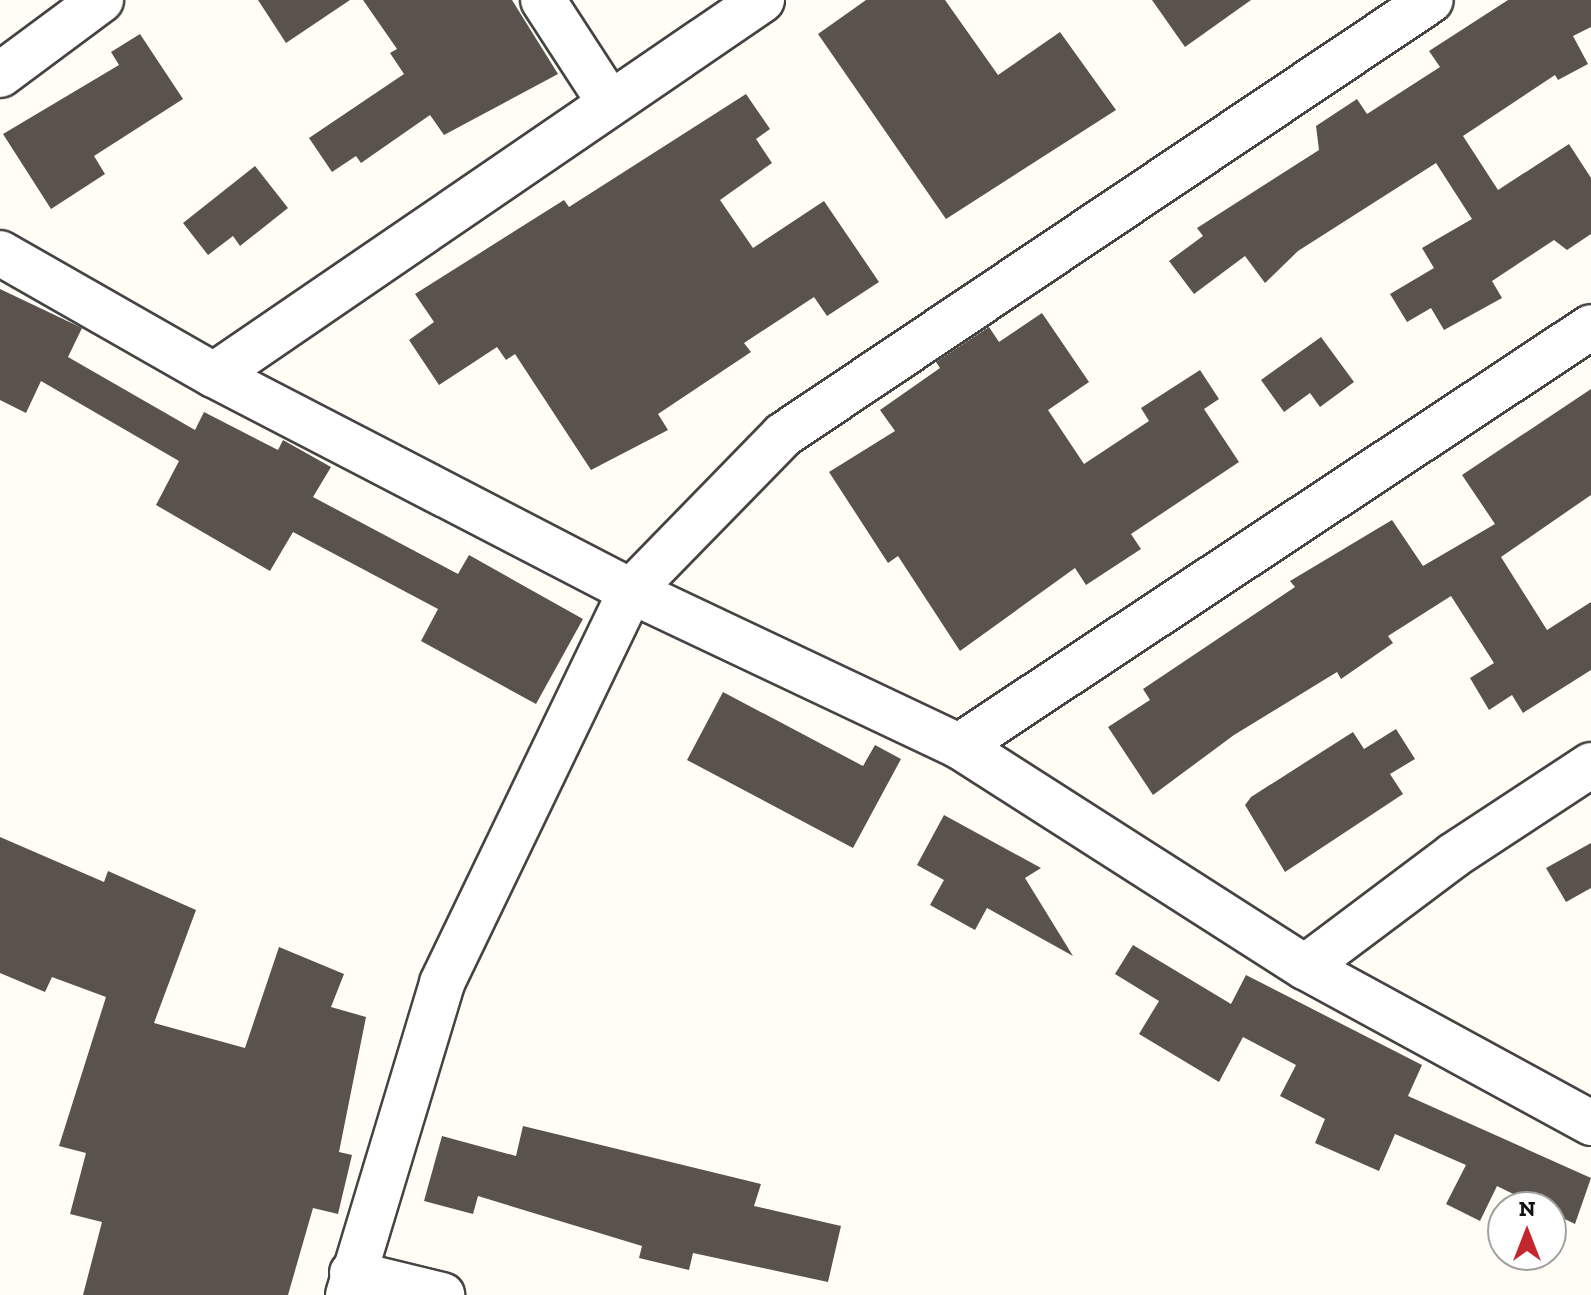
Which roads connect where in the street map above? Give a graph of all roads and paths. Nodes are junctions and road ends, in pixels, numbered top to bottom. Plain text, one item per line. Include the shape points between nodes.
1 (101, 0) edge
2 (543, 0) edge
3 (762, 0) edge
4 (1431, 0) edge
5 (0, 75) edge
6 (608, 100) junction
7 (0, 253) edge
8 (1591, 327) edge
9 (214, 375) junction
10 (631, 591) junction
11 (959, 746) junction
12 (1591, 765) edge
13 (1305, 967) junction
14 (1591, 1123) edge
15 (350, 1284) edge
16 (442, 1295) edge

1 - 5 street
2 - 6 street
3 - 6 street
4 - 10 street via 783,435
6 - 9 street
7 - 9 street
8 - 11 street
9 - 10 street
10 - 11 street
10 - 15 street via 442,983
11 - 13 street
12 - 13 street via 1454,855
13 - 14 street
15 - 16 street

